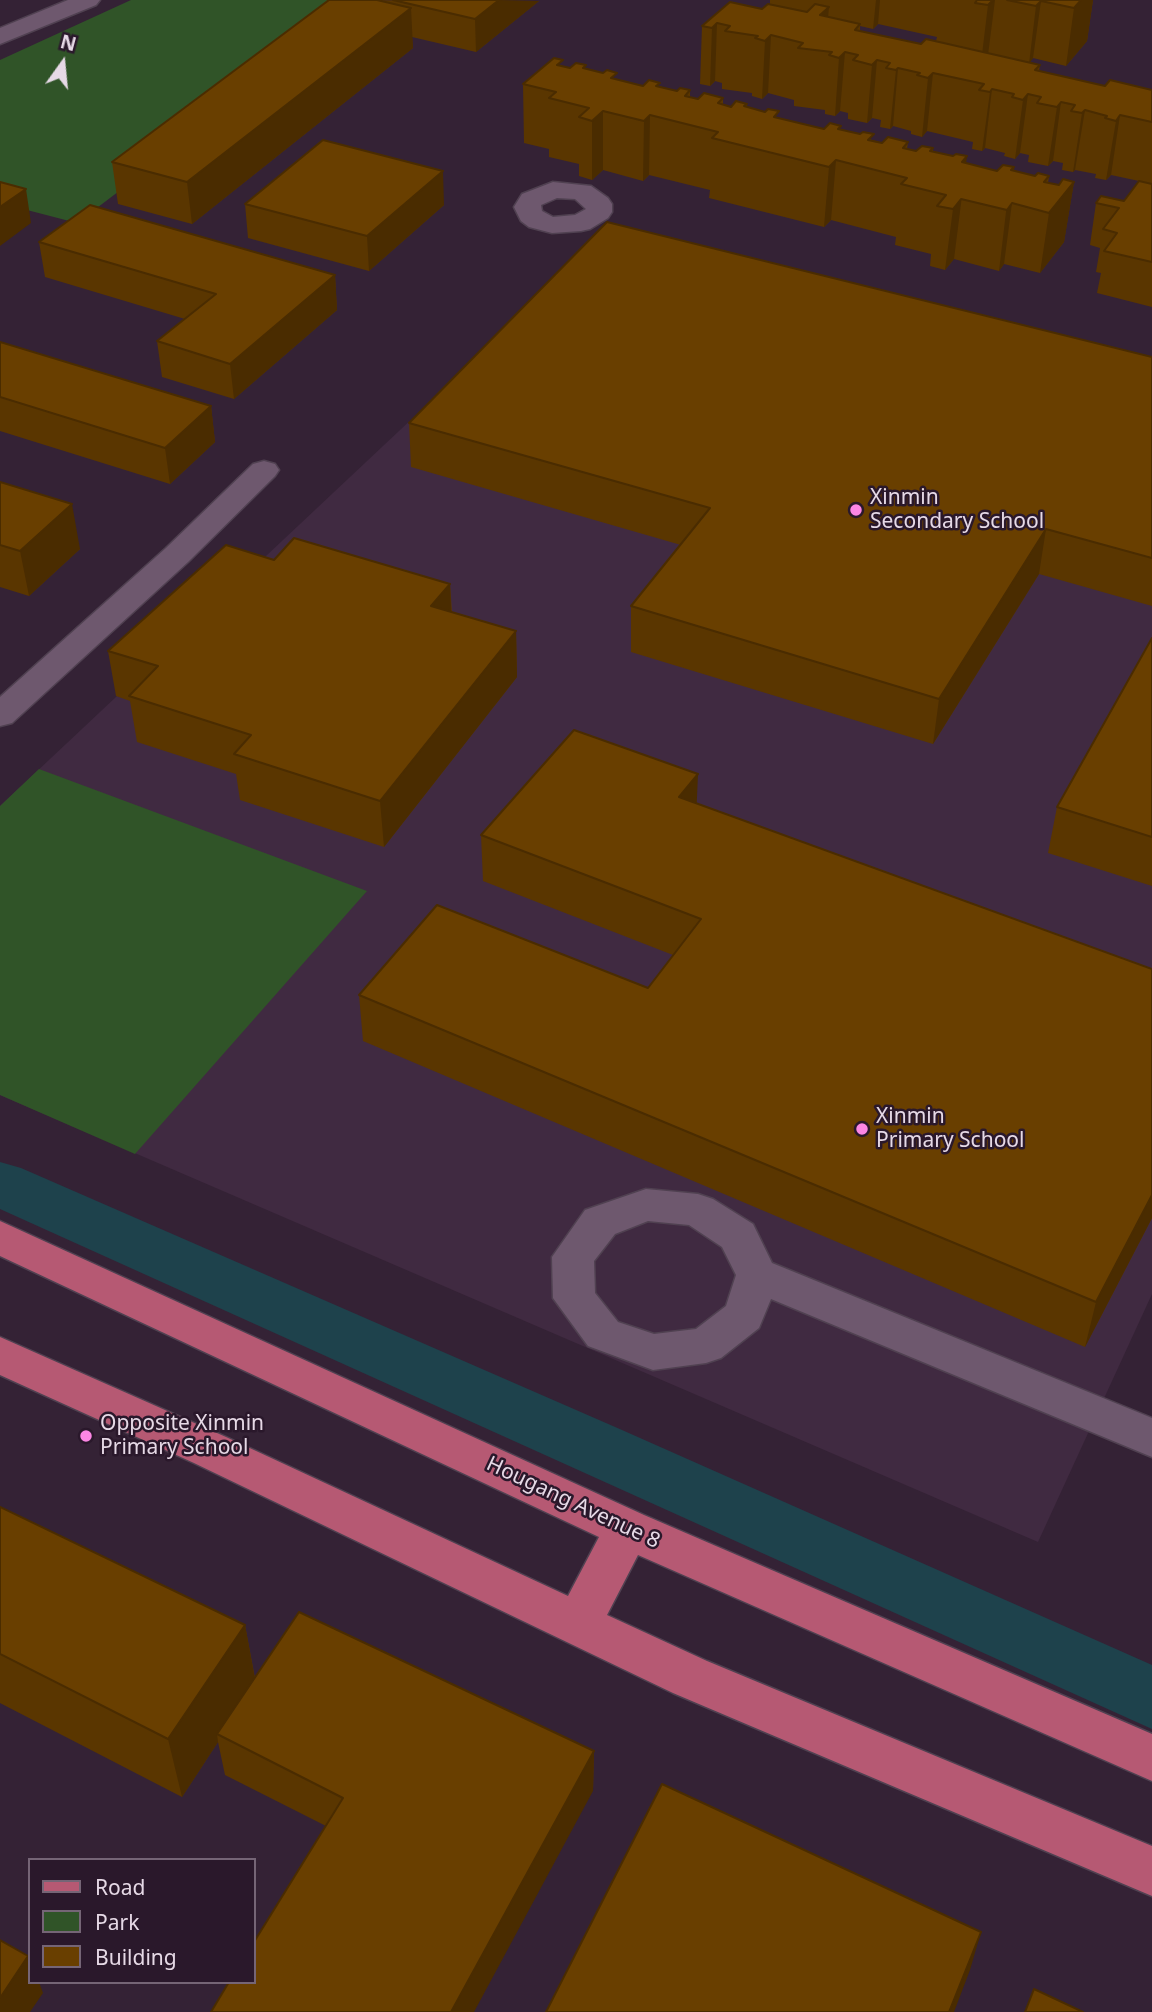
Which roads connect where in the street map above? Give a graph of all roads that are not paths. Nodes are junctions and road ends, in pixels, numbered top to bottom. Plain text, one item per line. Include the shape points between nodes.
1 (88, 0) edge
2 (0, 37) edge
3 (264, 470) dead end
4 (0, 715) edge
5 (0, 1237) edge
6 (757, 1275) dead end
7 (0, 1355) edge
8 (1152, 1438) edge
9 (628, 1529) junction
10 (578, 1623) junction
11 (1152, 1758) edge
12 (1152, 1871) edge

1 - 2 street
3 - 4 street
5 - 9 main road, Hougang Avenue 8
6 - 8 street
7 - 10 main road
9 - 10 main road
9 - 11 main road, Hougang Avenue 8
10 - 12 main road via 690,1677

